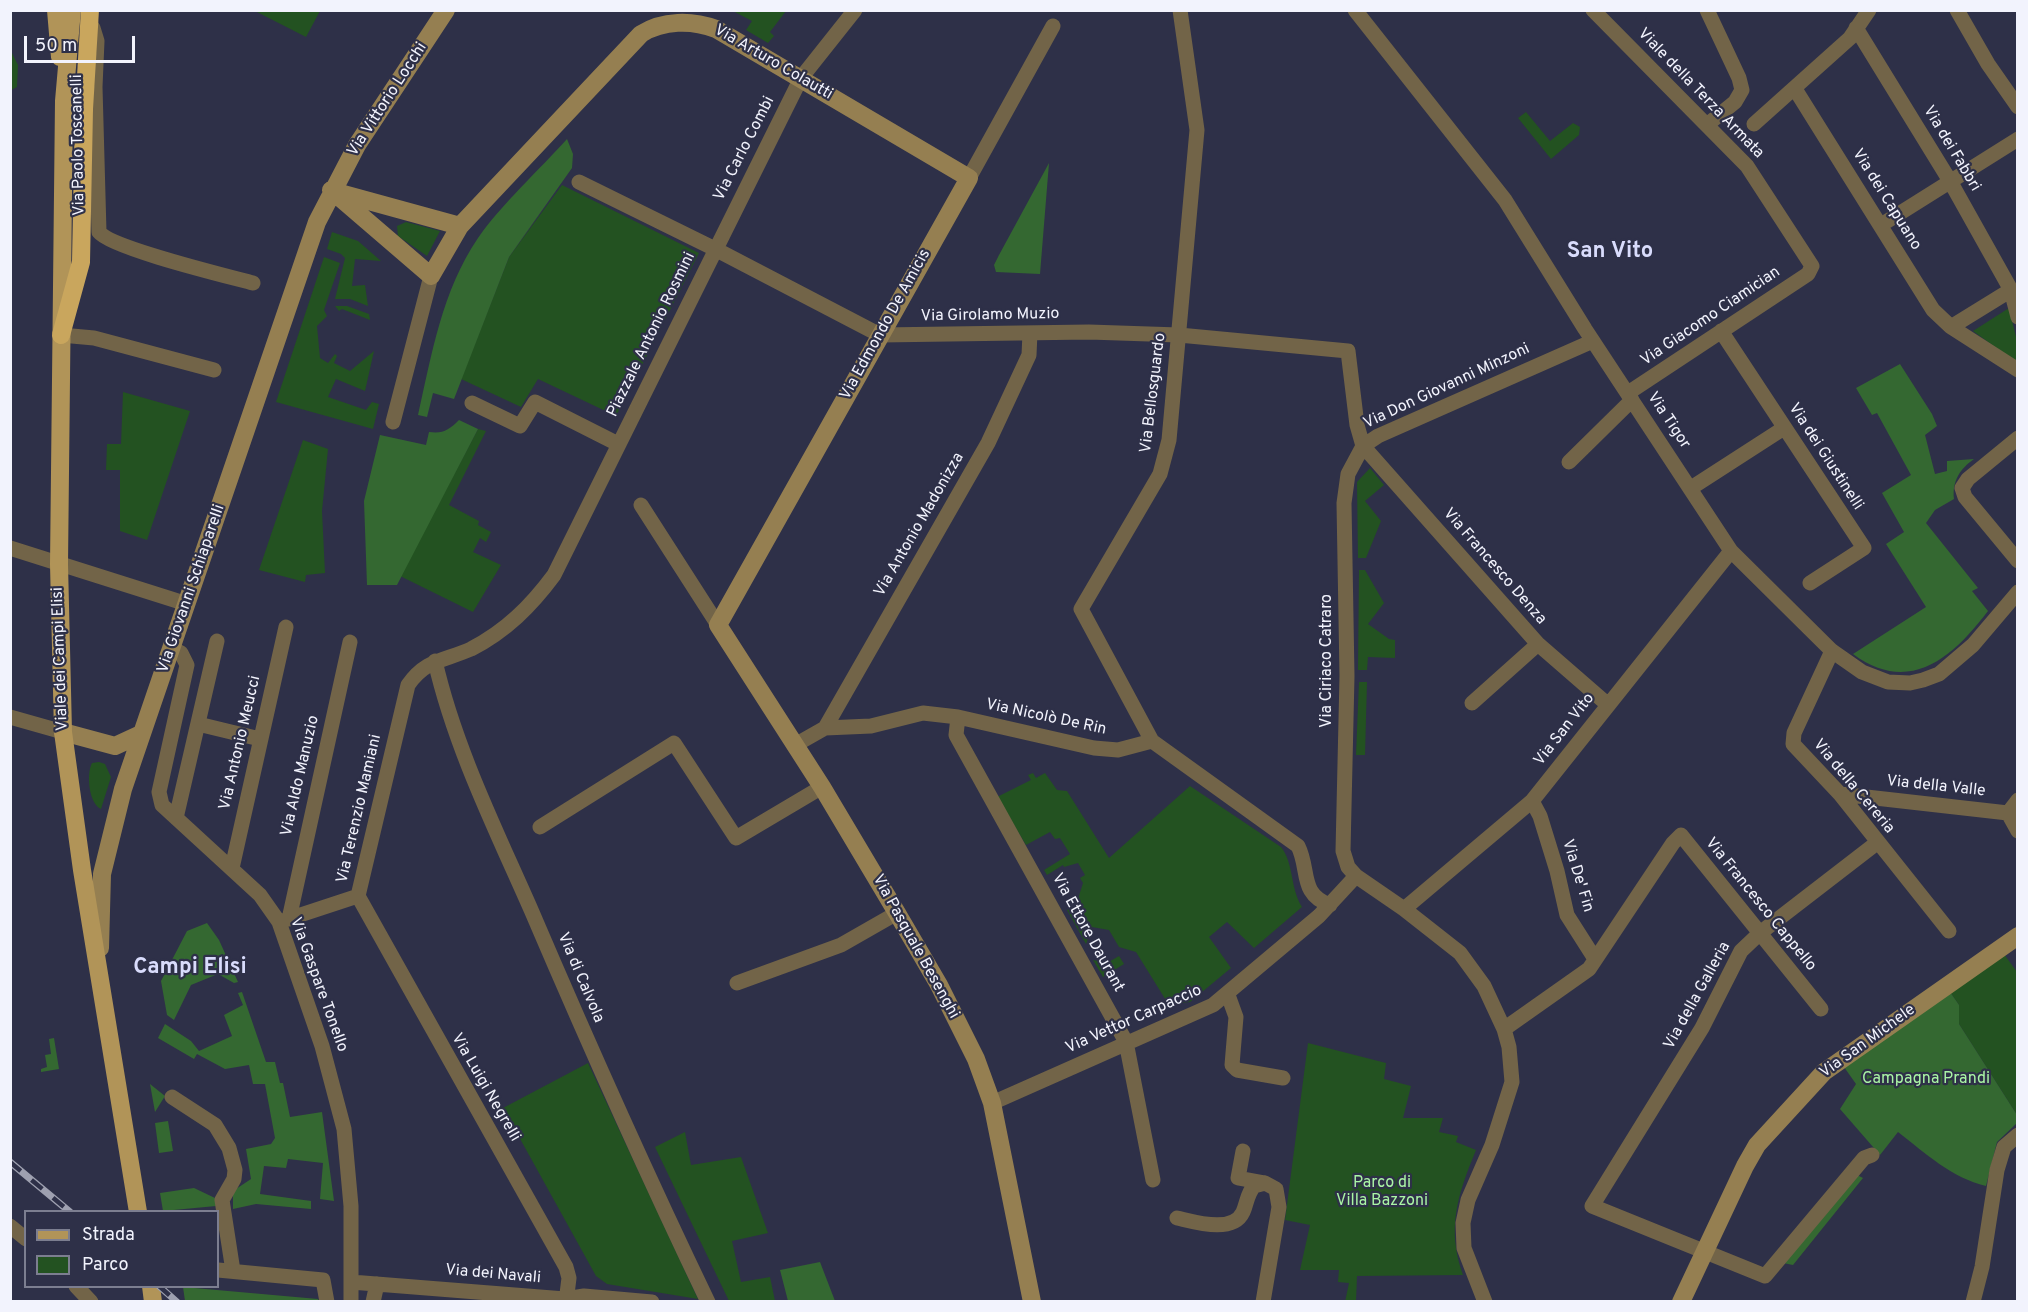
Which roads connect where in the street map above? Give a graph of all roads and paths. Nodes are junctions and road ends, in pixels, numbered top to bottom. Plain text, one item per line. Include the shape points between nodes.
1 (90, 10) edge
2 (447, 10) edge
3 (855, 10) edge
4 (1180, 10) edge
5 (1355, 10) edge
6 (1593, 10) edge
7 (1707, 10) edge
8 (1869, 10) edge
9 (1957, 10) edge
10 (67, 13) edge
11 (1053, 26) dead end
12 (1856, 28) junction
13 (801, 78) junction
14 (1795, 89) junction
15 (2018, 107) edge
16 (1708, 124) junction
17 (1754, 124) dead end
18 (2018, 139) edge
19 (969, 178) junction
20 (1950, 181) junction
21 (579, 182) dead end
22 (331, 190) junction
23 (397, 208) junction
24 (1881, 225) junction
25 (460, 226) junction
26 (384, 236) junction
27 (715, 249) junction
28 (1812, 269) joint
29 (431, 276) junction
30 (253, 283) dead end
31 (2011, 290) junction
32 (2018, 317) edge
33 (1951, 327) junction
34 (1721, 331) junction
35 (1030, 333) junction
36 (61, 335) junction
37 (880, 335) junction
38 (1179, 335) junction
39 (1593, 341) junction
40 (214, 370) dead end
41 (2018, 370) edge
42 (1630, 396) junction
43 (471, 403) dead end
44 (393, 422) dead end
45 (1784, 428) junction
46 (2018, 438) edge
47 (618, 444) junction
48 (1363, 446) junction
49 (1569, 462) dead end
50 (1691, 488) junction
51 (641, 505) dead end
52 (10, 548) edge
53 (1731, 551) junction
54 (2018, 561) edge
55 (59, 564) junction
56 (1810, 583) dead end
57 (2018, 592) edge
58 (187, 604) junction
59 (718, 625) junction
60 (286, 627) dead end
61 (217, 640) dead end
62 (350, 642) dead end
63 (1538, 644) junction
64 (171, 648) junction
65 (1832, 651) junction
66 (435, 661) junction
67 (1472, 703) dead end
68 (1607, 704) junction
69 (10, 717) edge
70 (958, 717) junction
71 (198, 724) junction
72 (825, 728) junction
73 (63, 732) junction
74 (141, 735) junction
75 (260, 739) junction
76 (1152, 741) junction
77 (795, 745) junction
78 (822, 787) junction
79 (1840, 794) junction
80 (2018, 800) edge
81 (1532, 801) junction
82 (2008, 813) junction
83 (176, 818) junction
84 (540, 827) dead end
85 (2018, 831) edge
86 (1878, 842) junction
87 (232, 868) junction
88 (1356, 876) junction
89 (358, 896) junction
90 (1330, 905) junction
91 (1404, 909) junction
92 (897, 913) junction
93 (284, 921) junction
94 (1950, 931) dead end
95 (1760, 933) junction
96 (2018, 936) edge
97 (1595, 959) junction
98 (736, 983) dead end
99 (1228, 995) junction
100 (103, 997) junction
101 (1821, 1009) dead end
102 (1504, 1029) junction
103 (1126, 1042) junction
104 (1282, 1078) dead end
105 (172, 1097) dead end
106 (992, 1103) junction
107 (2018, 1135) edge
108 (1243, 1151) dead end
109 (1872, 1155) dead end
110 (1154, 1180) dead end
111 (1265, 1183) junction
112 (138, 1210) edge
113 (1178, 1218) dead end
114 (10, 1226) edge
115 (24, 1237) edge
116 (1703, 1253) junction
117 (225, 1270) edge
118 (351, 1282) junction
119 (377, 1284) junction
120 (77, 1288) edge
121 (566, 1300) edge
122 (91, 1302) edge
123 (327, 1302) edge
124 (351, 1302) edge
125 (372, 1302) edge
126 (652, 1302) edge
127 (708, 1302) edge
128 (1032, 1302) edge
129 (1263, 1302) edge
130 (1485, 1302) edge
131 (1681, 1302) edge
132 (1973, 1302) edge

1 - 36 highway, bridge via 81,262
2 - 22 street, Via Vittorio Locchi
3 - 13 street, Via Carlo Combi
4 - 38 street, Via Bellosguardo via 1197,130
5 - 39 street, Via Tigor via 1505,200
6 - 16 street, Viale della Terza Armata
7 - 16 street via 1742,90 1736,102
8 - 12 street
9 - 15 street
10 - 30 street, Via Paolo Toscanelli via 83,18 93,27 97,41 99,232 110,240 151,254
10 - 36 main road, Viale dei Campi Elisi
11 - 19 street, Via Edmondo De Amicis
12 - 14 street
12 - 20 street, Via dei Fabbri
13 - 19 street, Via Arturo Colautti
13 - 25 street, Via Arturo Colautti via 702,24 685,22 652,27 641,34
13 - 27 street, Via Carlo Combi
14 - 17 street
14 - 24 street, Via dei Capuano
16 - 28 street, Viale della Terza Armata via 1747,166
18 - 20 street
19 - 37 street, Via Edmondo De Amicis
20 - 24 street
20 - 31 street, Via dei Fabbri
21 - 27 street, Piazzale Antonio Rosmini
22 - 23 street
22 - 26 street
22 - 58 street, Via Giovanni Schiaparelli
23 - 25 street
23 - 26 street
24 - 33 street, Via dei Capuano via 1936,315
25 - 29 street, Via Arturo Colautti
26 - 29 street
27 - 37 street, Via Girolamo Muzio
27 - 47 street, Piazzale Antonio Rosmini
28 - 34 street, Via Giacomo Ciamician
29 - 44 street
31 - 32 street, Via dei Fabbri
31 - 33 street
33 - 41 street, Via dei Capuano
34 - 42 street, Via Giacomo Ciamician
34 - 45 street, Via dei Giustinelli
35 - 37 street, Via Girolamo Muzio
35 - 38 street, Via Girolamo Muzio
35 - 72 street, Via Antonio Madonizza via 1029,355 988,443
36 - 40 street via 94,338
36 - 55 main road, Viale dei Campi Elisi
37 - 59 street, Via Edmondo De Amicis
38 - 48 street, Via Don Giovanni Minzoni via 1348,351
38 - 76 street, Via Bellosguardo via 1169,436 1160,474 1081,609
39 - 42 street, Via Tigor
39 - 48 street, Via Don Giovanni Minzoni
42 - 49 street, Via Giacomo Ciamician
42 - 50 street, Via Tigor
43 - 47 street, Piazzale Antonio Rosmini via 520,426 535,402
45 - 50 street
45 - 56 street, Via dei Giustinelli via 1864,548
46 - 54 street via 1962,488 1965,498
47 - 66 street, Piazzale Antonio Rosmini via 554,574 533,604 502,630 470,649
48 - 63 street, Via Francesco Denza
48 - 88 street, Via Ciriaco Catraro via 1348,474 1344,503 1347,676 1343,851
50 - 53 street, Via Tigor
51 - 59 street
52 - 55 street
53 - 65 street, Via Tigor
53 - 68 street, Via San Vito
55 - 58 street
55 - 73 main road, Viale dei Campi Elisi
57 - 65 street, Via Tigor via 1955,662 1939,674 1910,683 1888,682 1862,672
58 - 64 street, Via Giovanni Schiaparelli
59 - 77 street, Via Pasquale Besenghi
60 - 75 street, Via Antonio Meucci
61 - 71 street
62 - 93 street, Via Aldo Manuzio
63 - 67 street
63 - 68 street, Via Francesco Denza
64 - 74 street, Via Giovanni Schiaparelli
64 - 83 street, Via Gaspare Tonello via 181,653 187,665 159,792 162,805
65 - 79 street, Via della Cereria via 1793,741
66 - 89 street, Via Terenzio Mamiani via 415,675 403,699
66 - 127 street, Via di Calvola via 442,694 470,768 633,1146
68 - 81 street, Via San Vito
69 - 73 street
70 - 72 street, Via Nicolò De Rin via 923,713 871,726
70 - 76 street, Via Nicolò De Rin via 1094,748 1118,750
70 - 103 street, Via Ettore Daurant via 956,735
71 - 75 street
71 - 83 street
72 - 77 street, Via Nicolò De Rin
73 - 74 street via 115,746
73 - 100 main road, Viale dei Campi Elisi
74 - 100 street, Via Giovanni Schiaparelli via 102,874
75 - 87 street, Via Antonio Meucci
76 - 90 street via 1298,846 1312,895
77 - 78 street, Via Pasquale Besenghi
78 - 84 street via 736,838 674,743
78 - 92 street, Via Pasquale Besenghi
79 - 82 street, Via della Valle
79 - 86 street, Via della Cereria
80 - 82 street
81 - 91 street, Via San Vito
81 - 97 street, Via De' Fin via 1557,871 1567,915
82 - 85 street
83 - 87 street, Via Gaspare Tonello
86 - 94 street, Via della Cereria
86 - 95 street, Via della Galleria
87 - 93 street, Via Gaspare Tonello
88 - 90 street, Via Vettor Carpaccio
88 - 91 street
89 - 93 street, Via Terenzio Mamiani
89 - 121 street, Via Luigi Negrelli via 566,1267
90 - 99 street, Via Vettor Carpaccio
91 - 102 street via 1447,941 1471,965
92 - 98 street via 841,945
92 - 106 street, Via Pasquale Besenghi via 976,1059
93 - 118 street, Via Gaspare Tonello via 344,1129 351,1206
95 - 97 street, Via Francesco Cappello via 1681,835
95 - 101 street, Via Francesco Cappello
95 - 116 street, Via della Galleria via 1742,951 1702,1028 1592,1206
96 - 116 street, Via San Michele via 1813,1083 1757,1145
97 - 102 street, Via Francesco Cappello via 1589,969
99 - 103 street, Via Vettor Carpaccio via 1198,1014
99 - 104 street via 1236,1017 1232,1065 1237,1070
100 - 112 main road, Viale dei Campi Elisi
102 - 130 street via 1512,1082 1463,1223 1464,1248
103 - 106 street, Via Vettor Carpaccio
103 - 110 street, Via Ettore Daurant
105 - 117 street via 215,1125 229,1148 235,1170 222,1200
106 - 128 street, Via Pasquale Besenghi
107 - 132 street via 2004,1147 1990,1201 1982,1267
108 - 111 street via 1238,1178
109 - 116 street via 1864,1158 1765,1276
111 - 113 street via 1251,1189 1241,1215 1225,1224
111 - 129 street via 1276,1189 1280,1200
114 - 115 street
116 - 131 street, Via San Michele
117 - 123 street via 323,1280
118 - 119 street, Via dei Navali
118 - 124 street
119 - 121 street, Via dei Navali
119 - 125 street
120 - 122 street
121 - 126 street, Via dei Navali via 584,1296

